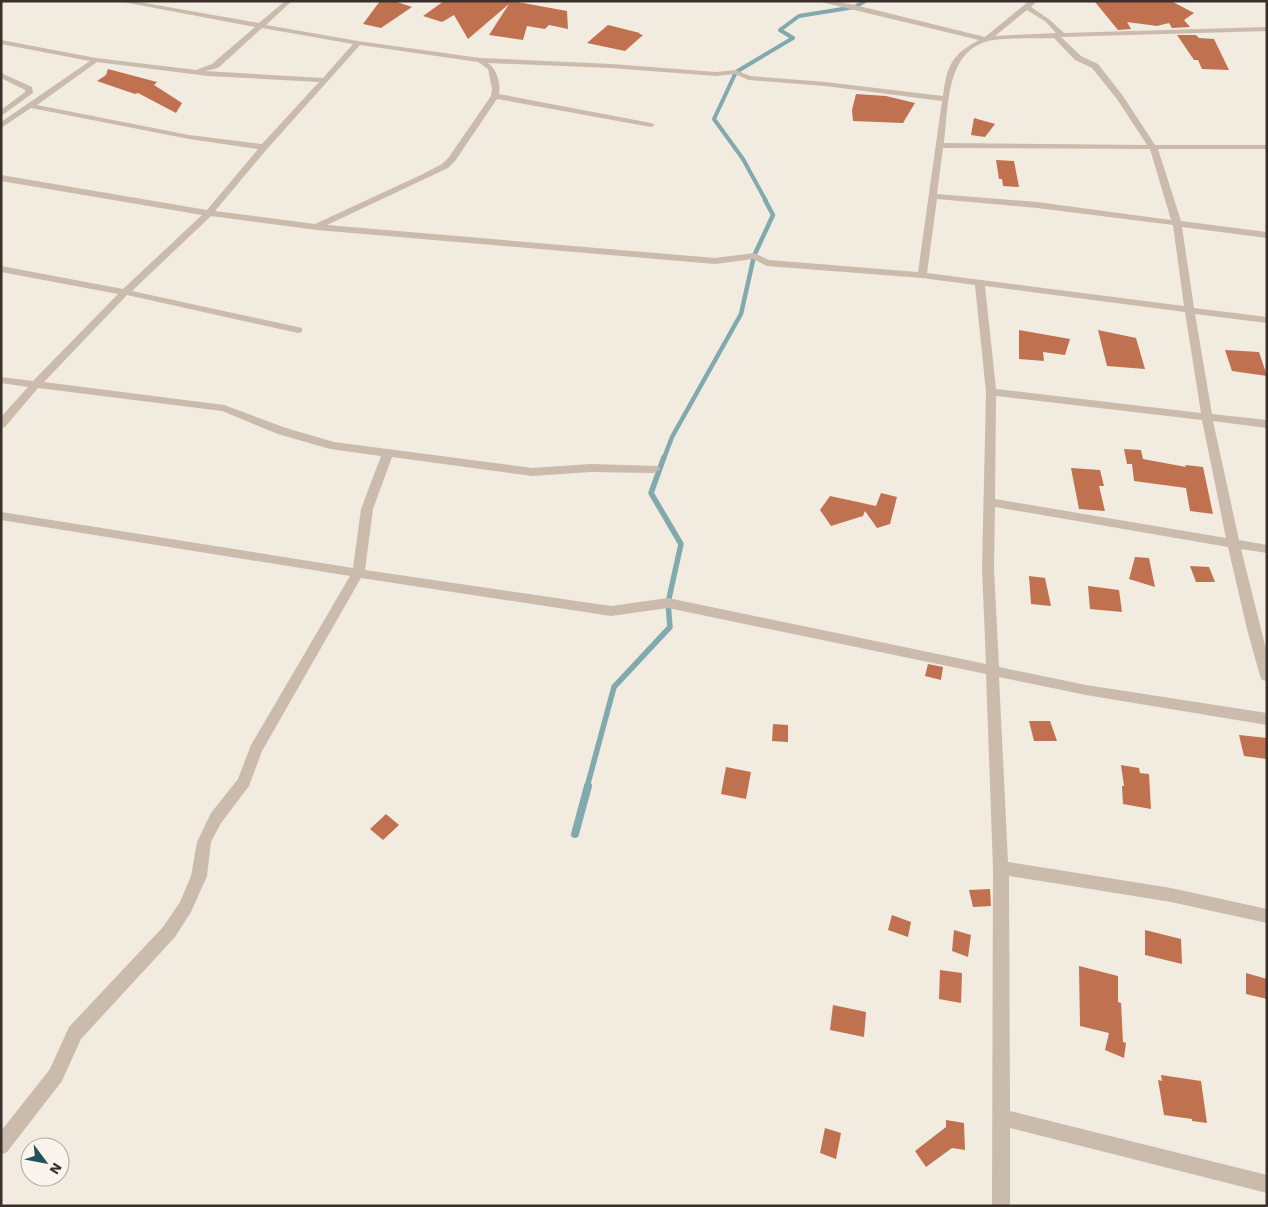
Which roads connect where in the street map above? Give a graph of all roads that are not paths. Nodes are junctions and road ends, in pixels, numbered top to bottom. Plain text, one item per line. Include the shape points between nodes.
1 (121, 1) edge
2 (289, 1) edge
3 (820, 1) edge
4 (1034, 1) edge
5 (1026, 7) junction
6 (258, 27) junction
7 (1267, 29) edge
8 (1058, 35) junction
9 (985, 39) junction
10 (1, 42) edge
11 (358, 43) junction
12 (96, 60) junction
13 (480, 60) junction
14 (215, 66) junction
15 (195, 72) junction
16 (221, 75) junction
17 (1, 76) edge
18 (326, 80) junction
19 (495, 96) junction
20 (946, 99) junction
21 (31, 106) junction
22 (1, 114) edge
23 (651, 125) dead end
24 (1, 126) edge
25 (941, 145) junction
26 (264, 146) junction
27 (1153, 147) junction
28 (1267, 147) edge
29 (1, 178) edge
30 (933, 196) junction
31 (209, 212) junction
32 (1177, 224) junction
33 (317, 227) junction
34 (1267, 234) edge
35 (1, 269) edge
36 (922, 275) junction
37 (980, 283) junction
38 (125, 292) junction
39 (1190, 311) junction
40 (1267, 320) edge
41 (298, 330) dead end
42 (1, 380) edge
43 (35, 385) junction
44 (991, 392) junction
45 (1207, 417) junction
46 (1, 424) edge
47 (1267, 424) edge
48 (388, 453) junction
49 (654, 469) dead end
50 (990, 502) junction
51 (1, 516) edge
52 (1235, 544) junction
53 (1267, 549) edge
54 (358, 573) junction
55 (994, 671) junction
56 (1267, 676) edge
57 (1267, 719) edge
58 (1001, 868) junction
59 (1267, 916) edge
60 (1000, 1117) junction
61 (1, 1146) edge
62 (1267, 1184) edge
63 (1001, 1206) edge

1 - 6 street
2 - 6 street
3 - 9 street
4 - 5 street
5 - 8 street via 1048,21
5 - 9 street
6 - 11 street
6 - 14 street
7 - 8 street
8 - 9 street
8 - 27 street via 1078,58 1095,66
9 - 20 street via 955,60
10 - 12 street
11 - 13 street
11 - 18 street
12 - 15 street
12 - 21 street
13 - 19 street via 491,68
13 - 20 street via 716,74 736,72 749,78
14 - 15 street
14 - 16 street
15 - 16 street
16 - 18 street
17 - 22 street via 29,89 29,93
18 - 26 street
19 - 23 street
19 - 33 street via 470,136 445,166
20 - 25 street
21 - 24 street
21 - 26 street via 189,137
25 - 27 street
25 - 30 street
26 - 31 street
27 - 28 street
27 - 32 street
29 - 31 street
30 - 32 street via 1036,204
30 - 36 street
31 - 33 street
31 - 38 street
32 - 34 street
32 - 39 street
33 - 36 street via 715,261 754,256 767,263
35 - 38 street
36 - 37 street
37 - 39 street
37 - 44 street
38 - 41 street
38 - 43 street
39 - 40 street
39 - 45 street
42 - 43 street
43 - 46 street
43 - 48 street via 224,408 282,431 334,446
44 - 45 street
44 - 50 street
45 - 47 street
45 - 52 street
48 - 49 street via 532,472 591,468
48 - 54 street via 367,509
50 - 52 street
50 - 55 street via 988,569
51 - 54 street
52 - 53 street
52 - 56 street via 1253,629
54 - 55 street via 612,611 668,603
54 - 61 street via 256,750 244,782 216,818 204,842 199,876 186,907 170,932 75,1033 56,1075
55 - 57 street via 1086,690
55 - 58 street
58 - 59 street via 1171,895
58 - 60 street
60 - 62 street
60 - 63 street

